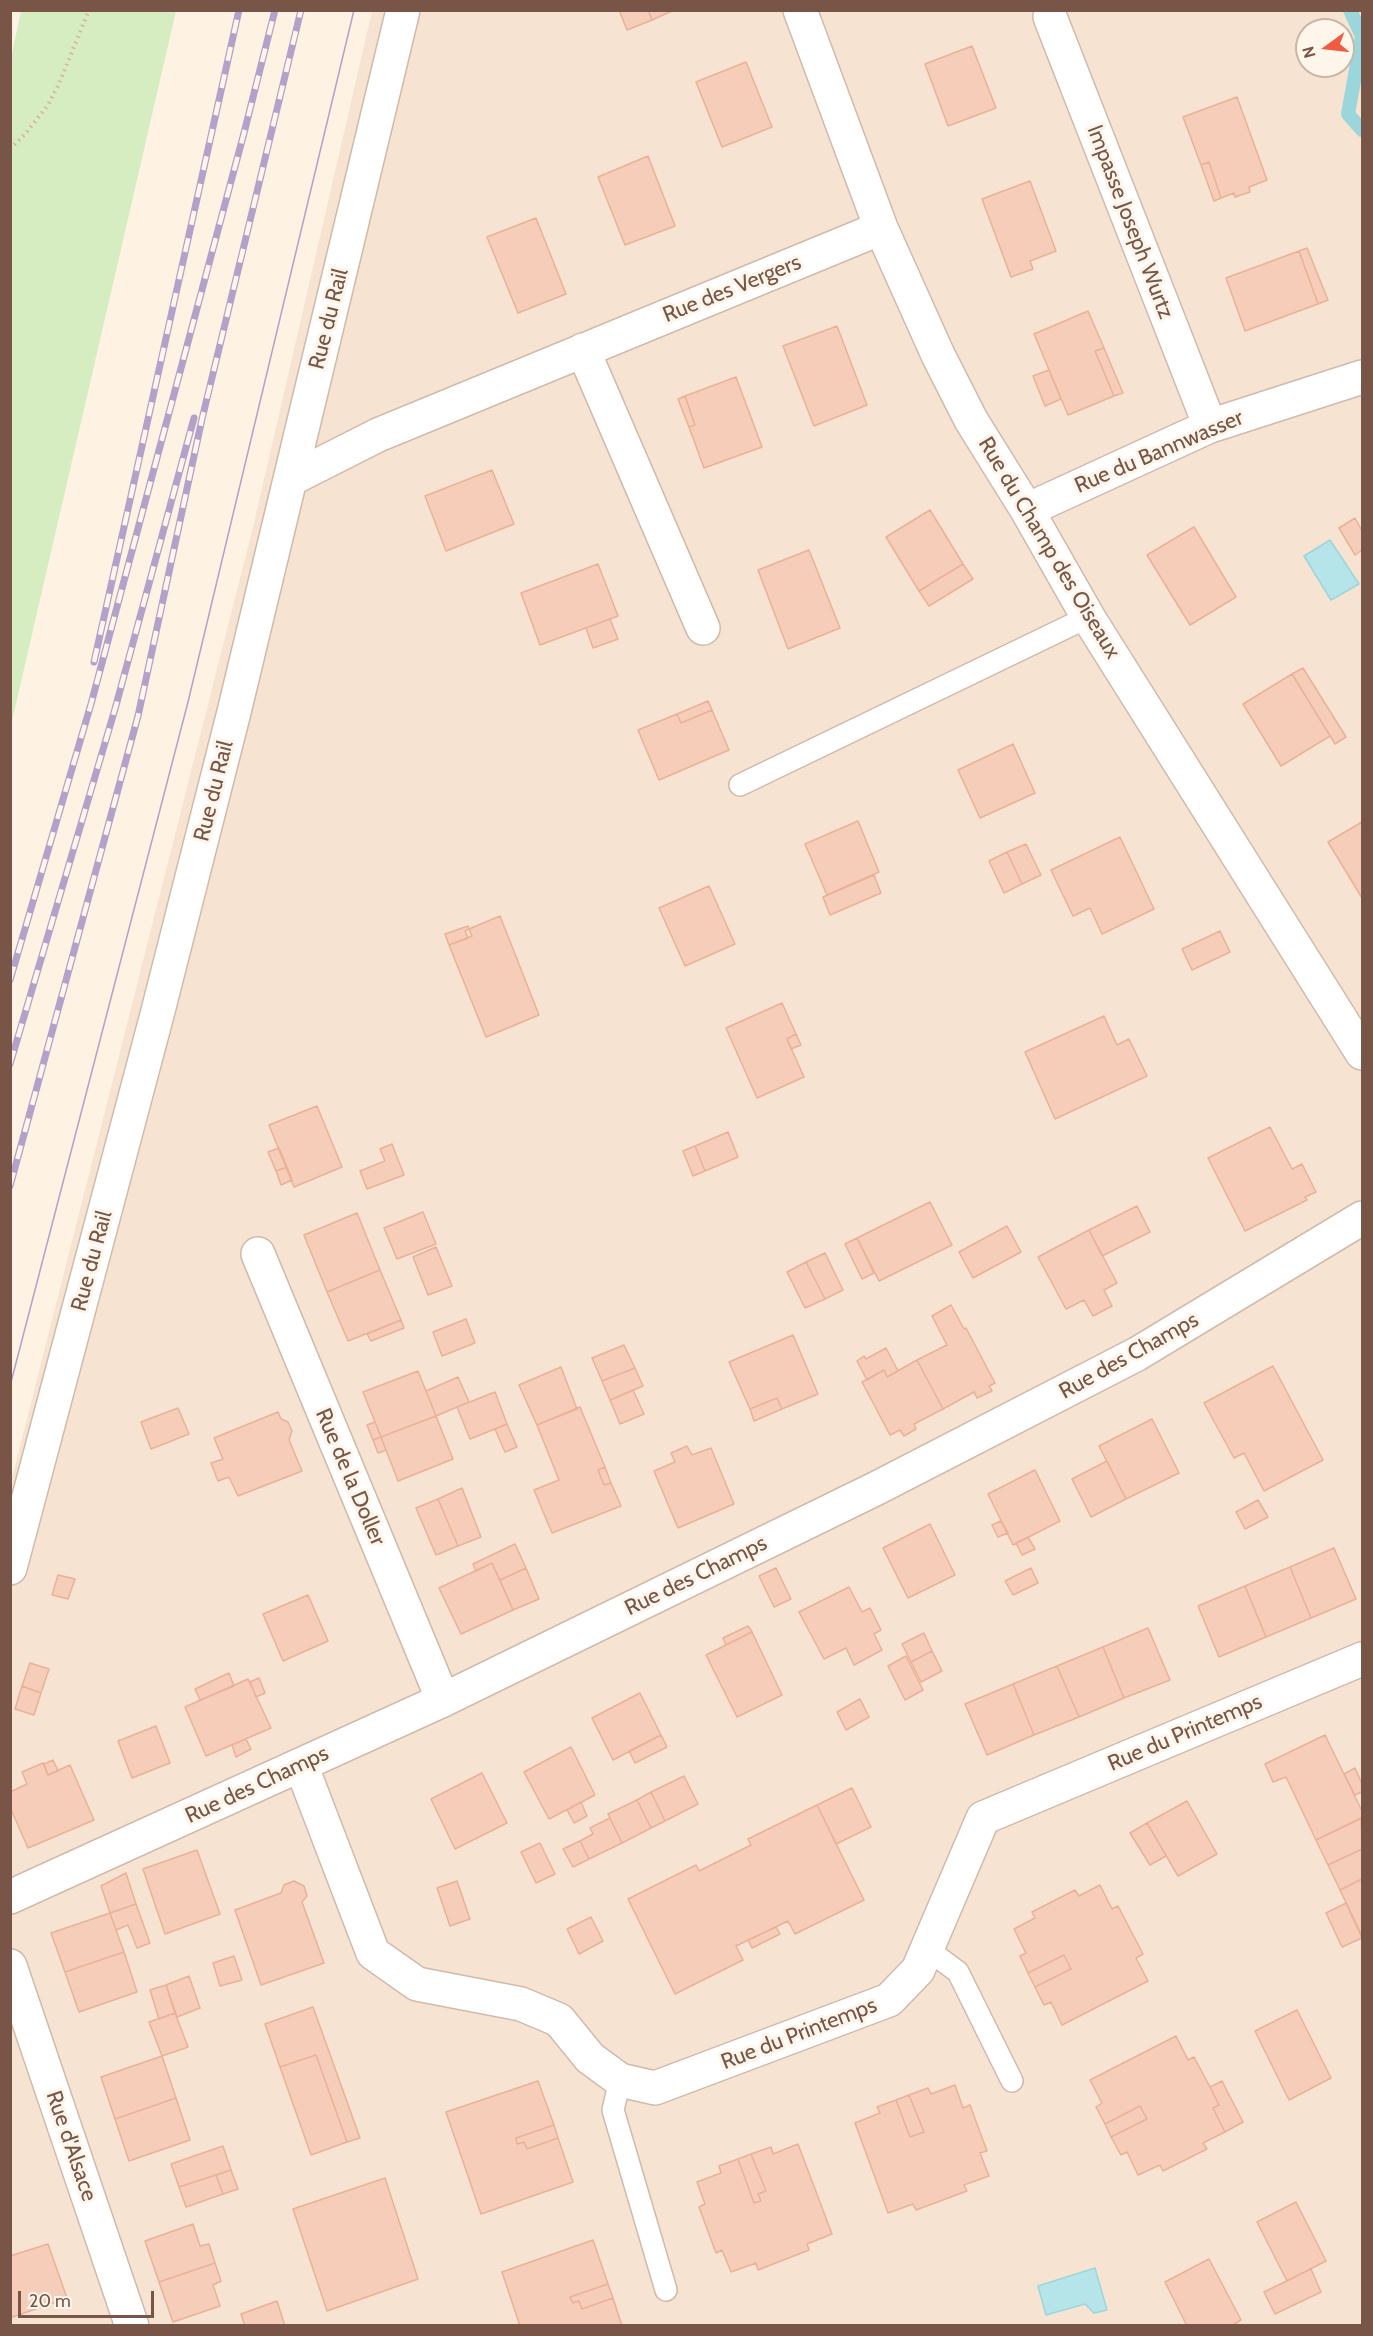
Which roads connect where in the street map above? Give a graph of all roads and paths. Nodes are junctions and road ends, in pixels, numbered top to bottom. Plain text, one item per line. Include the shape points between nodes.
1 (89, 10) edge
2 (403, 10) edge
3 (800, 10) edge
4 (1050, 17) dead end
5 (10, 149) edge
6 (881, 228) junction
7 (583, 350) junction
8 (1362, 377) edge
9 (1210, 426) junction
10 (303, 427) junction
11 (378, 435) junction
12 (291, 479) junction
13 (1027, 510) junction
14 (1088, 617) junction
15 (703, 628) dead end
16 (740, 785) dead end
17 (1362, 1053) edge
18 (1362, 1218) edge
19 (258, 1254) dead end
20 (10, 1568) edge
21 (1362, 1659) edge
22 (443, 1700) junction
23 (301, 1765) junction
24 (10, 1897) edge
25 (927, 1949) junction
26 (10, 1966) edge
27 (620, 2080) junction
28 (1012, 2081) dead end
29 (666, 2290) dead end
30 (132, 2325) edge

1 - 5 path via 48,105
2 - 10 street, Rue du Rail
3 - 6 street, Rue du Champ des Oiseaux
4 - 9 street, Impasse Joseph Wurtz
6 - 7 street, Rue des Vergers
6 - 13 street, Rue du Champ des Oiseaux via 938,355
7 - 11 street, Rue des Vergers
7 - 15 street
8 - 9 street, Rue du Bannwasser
9 - 13 street, Rue du Bannwasser
10 - 11 street, Rue des Vergers via 341,438
10 - 12 street, Rue du Rail
11 - 12 street, Rue des Vergers
12 - 20 street, Rue du Rail via 161,1000
13 - 14 street, Rue du Champ des Oiseaux
14 - 16 lane
14 - 17 street, Rue du Champ des Oiseaux
18 - 22 street, Rue des Champs via 1137,1354 877,1488
19 - 22 street, Rue de la Doller
21 - 25 street, Rue du Printemps via 983,1818
22 - 23 street, Rue des Champs
23 - 24 street, Rue des Champs
23 - 27 street, Rue du Printemps via 373,1953 417,1984 521,2004 559,2020 590,2058
25 - 27 street, Rue du Printemps via 918,1970 889,2000 656,2088
25 - 28 lane via 958,1972
26 - 30 street, Rue d'Alsace
27 - 29 lane via 613,2110

